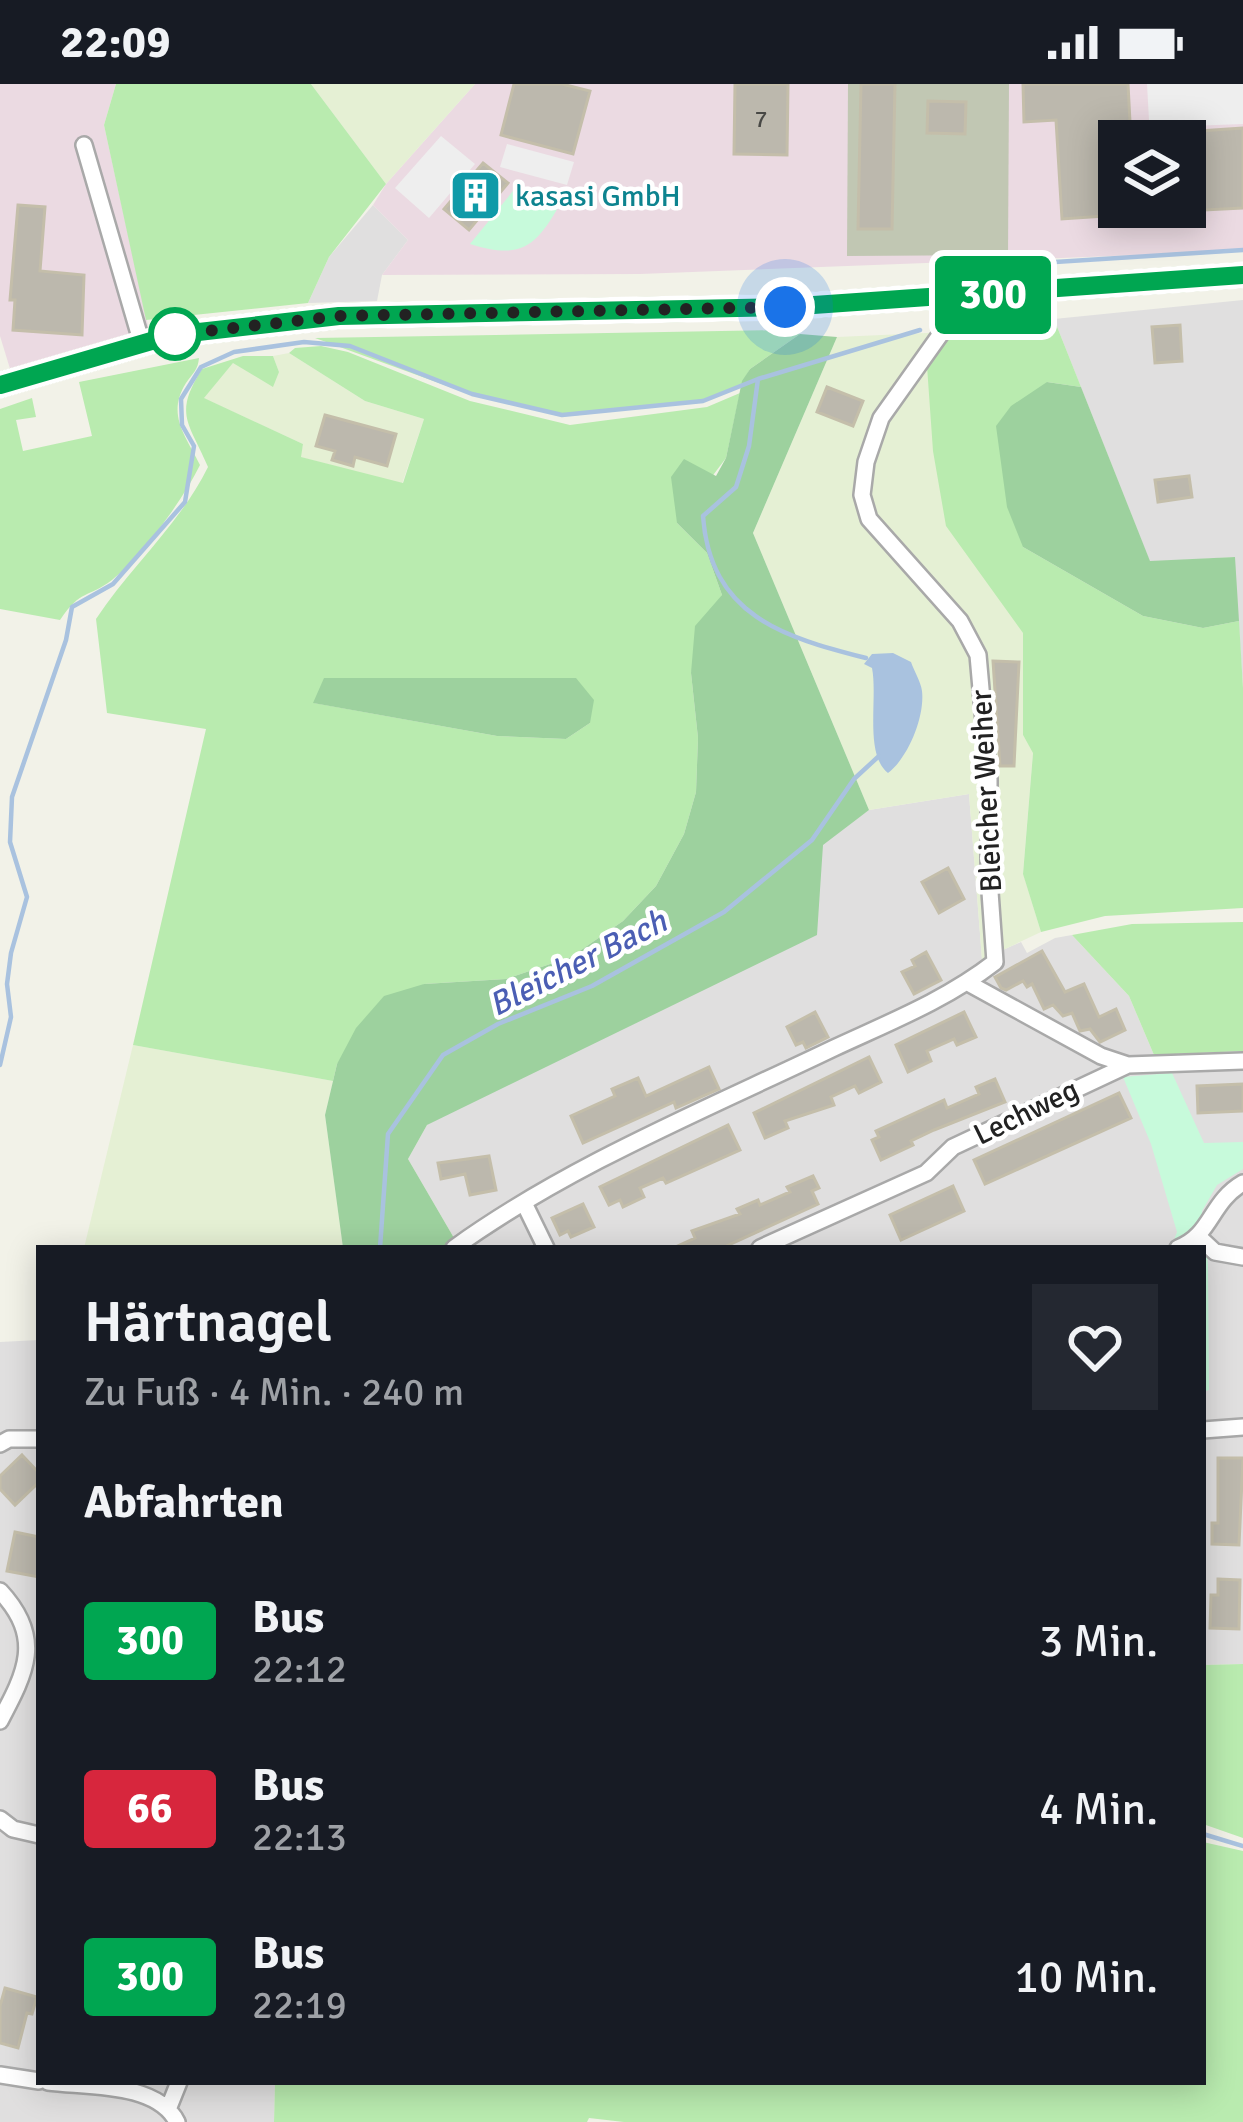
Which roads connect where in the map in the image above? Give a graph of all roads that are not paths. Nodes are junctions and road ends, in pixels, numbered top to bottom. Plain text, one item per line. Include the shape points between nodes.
1 (85, 146) dead end
2 (1243, 275) edge
3 (967, 297) junction
4 (142, 344) junction
5 (0, 385) edge
6 (968, 983) junction
7 (1243, 1060) edge
8 (1128, 1065) junction
9 (1243, 1183) edge
10 (524, 1203) junction
11 (1200, 1238) junction
12 (459, 1245) edge
13 (545, 1245) edge
14 (767, 1245) edge
15 (1185, 1245) edge
16 (1243, 1258) edge
17 (1243, 1427) edge
18 (1206, 1430) edge
19 (36, 1439) edge
20 (0, 1444) edge
21 (0, 1591) edge
22 (0, 1721) edge
23 (0, 1819) edge
24 (36, 1833) edge
25 (0, 2075) edge
26 (36, 2080) edge
27 (72, 2085) edge
28 (178, 2085) edge
29 (173, 2115) edge

1 - 4 street
2 - 3 main road
3 - 4 main road via 339,316
3 - 6 street, Bleicher Weiher via 881,418 862,495 869,519 960,621 978,655 995,962
4 - 5 main road
6 - 8 street
6 - 10 street
7 - 8 street, Lechweg
8 - 14 street, Lechweg via 953,1147 926,1174
9 - 11 street via 1219,1202
10 - 12 street
10 - 13 street
11 - 15 street
11 - 16 street via 1214,1252
17 - 18 street
19 - 20 street
21 - 22 street via 25,1628 27,1651
23 - 24 street
25 - 26 street
27 - 29 street via 137,2094
28 - 29 street

